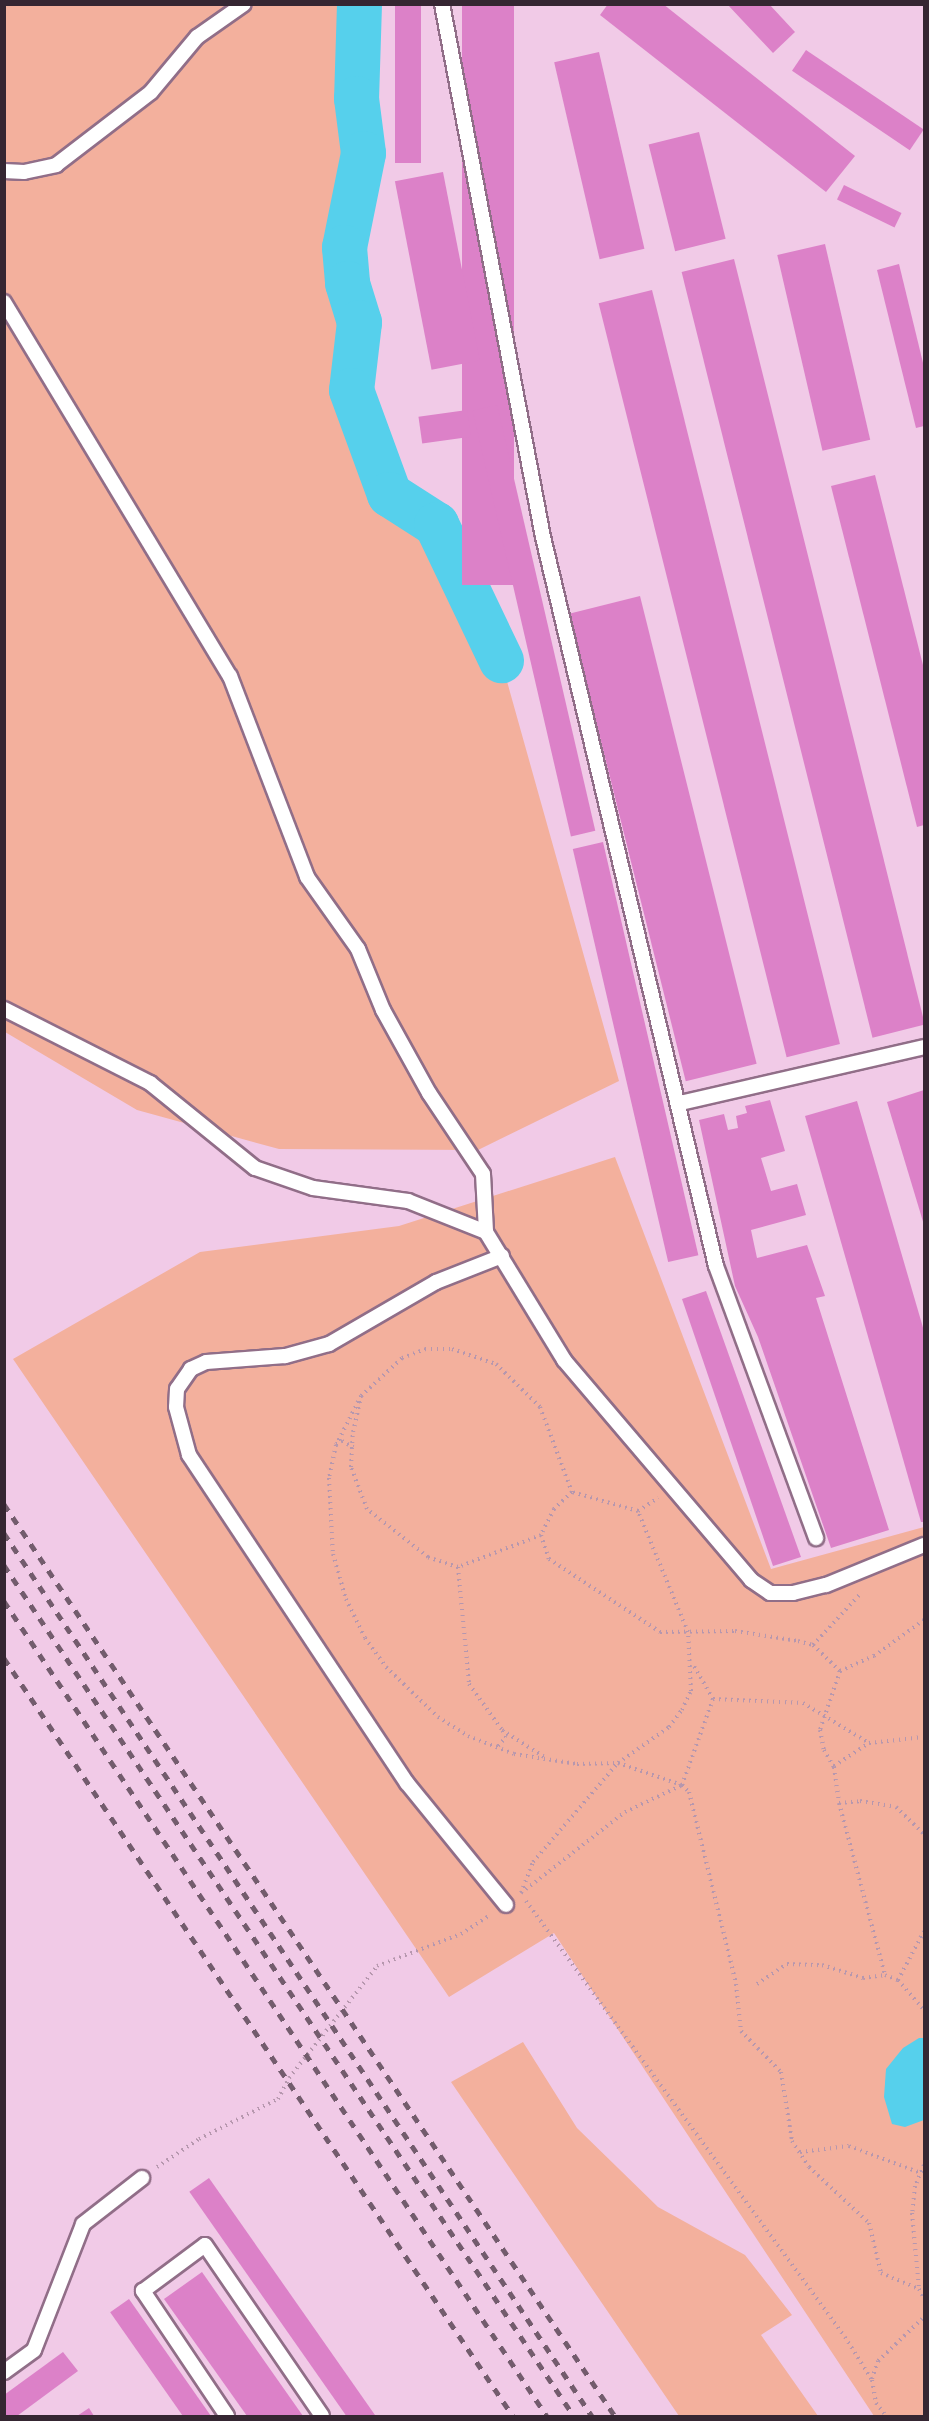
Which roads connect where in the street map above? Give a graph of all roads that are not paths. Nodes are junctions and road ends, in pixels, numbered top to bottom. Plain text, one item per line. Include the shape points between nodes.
1 (244, 4) edge
2 (442, 4) edge
3 (4, 171) edge
4 (4, 302) edge
5 (4, 1009) edge
6 (924, 1047) edge
7 (680, 1103) junction
8 (486, 1232) junction
9 (502, 1256) junction
10 (816, 1538) dead end
11 (924, 1545) edge
12 (506, 1905) road end
13 (142, 2178) road end
14 (4, 2372) edge
15 (227, 2416) edge
16 (322, 2416) edge

1 - 3 lane via 197,37 151,92 56,165 24,172
2 - 7 lane via 543,537
4 - 8 lane via 230,676 307,877 358,949 383,1010 429,1093 483,1174
5 - 8 lane via 150,1083 255,1168 313,1188 408,1201
6 - 7 lane
7 - 10 lane via 716,1266
8 - 9 lane
9 - 11 lane via 564,1360 751,1580 770,1593 793,1593 826,1585
9 - 12 lane via 436,1282 329,1344 285,1356 206,1362 191,1369 177,1389 176,1407 189,1455 407,1783
13 - 14 lane via 83,2224 34,2350
15 - 16 lane via 143,2291 205,2245

